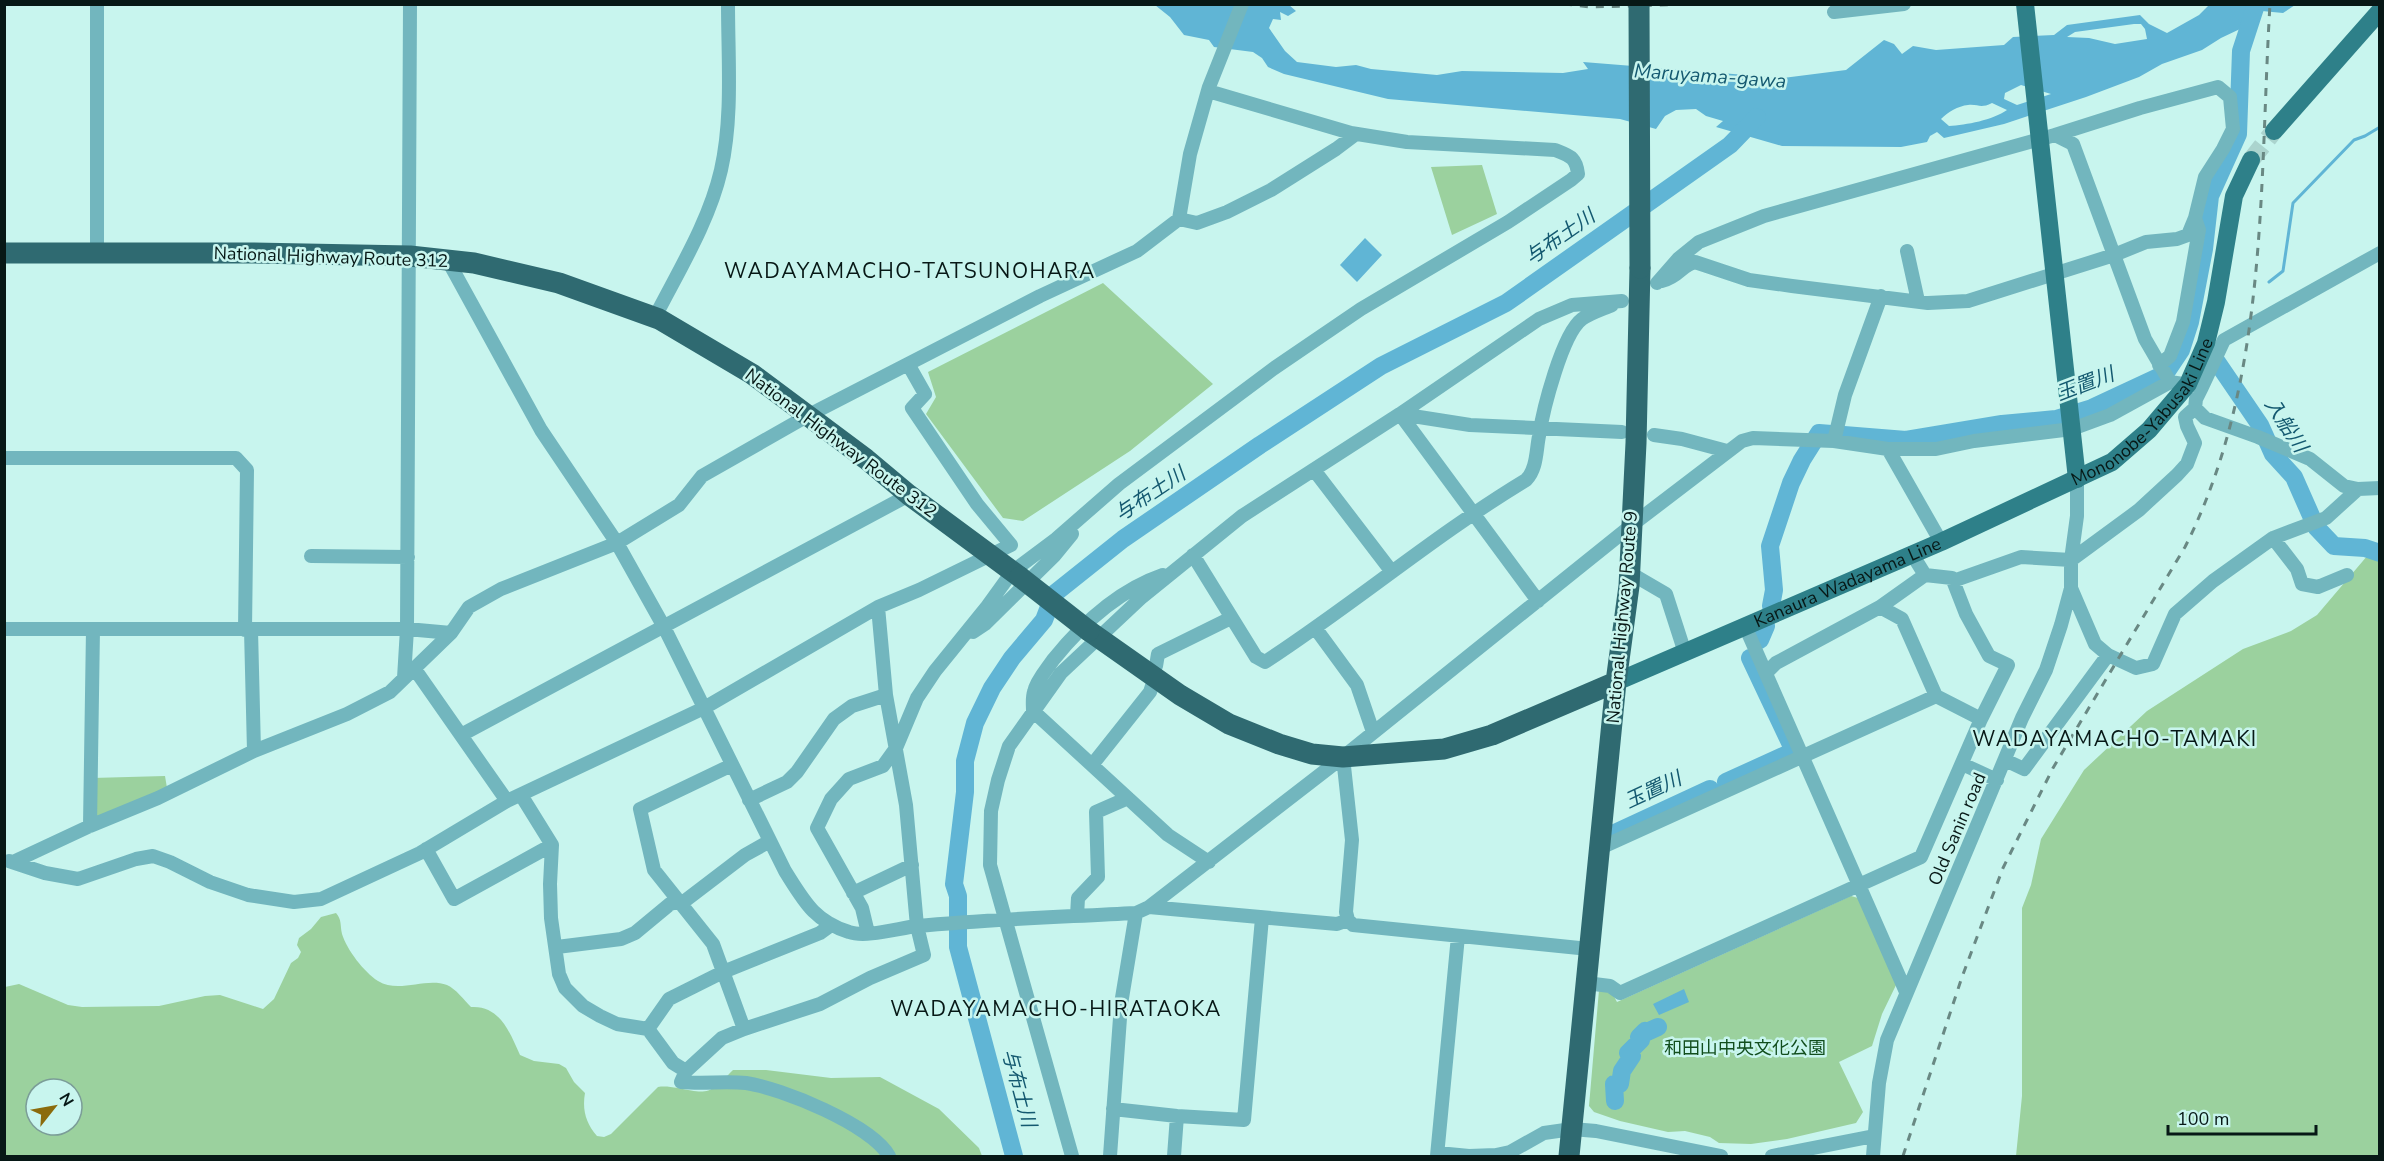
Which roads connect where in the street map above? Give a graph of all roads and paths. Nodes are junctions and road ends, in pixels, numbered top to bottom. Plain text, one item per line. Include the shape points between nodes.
1 (97, 4) edge
2 (411, 4) edge
3 (728, 4) edge
4 (1242, 4) edge
5 (1640, 4) edge
6 (1904, 4) edge
7 (2025, 4) edge
8 (2379, 11) edge
9 (1834, 12) dead end
10 (1208, 89) junction
11 (2274, 131) tunnel mouth
12 (1356, 134) junction
13 (2044, 136) junction
14 (2251, 160) tunnel mouth
15 (2195, 218) junction
16 (1179, 219) junction
17 (1907, 250) dead end
18 (97, 252) junction
19 (4, 253) edge
20 (2379, 254) edge
21 (2114, 255) junction
22 (410, 256) junction
23 (447, 259) junction
24 (2053, 274) junction
25 (1881, 296) junction
26 (1918, 301) junction
27 (655, 317) junction
28 (908, 364) junction
29 (2159, 365) junction
30 (2186, 384) junction
31 (2195, 408) junction
32 (1400, 414) junction
33 (809, 415) junction
34 (2071, 420) junction
35 (1540, 427) junction
36 (1622, 432) dead end
37 (1654, 435) dead end
38 (1833, 441) junction
39 (1888, 449) junction
40 (1727, 451) junction
41 (4, 458) edge
42 (1314, 470) junction
43 (2077, 479) junction
44 (2379, 488) edge
45 (2358, 489) junction
46 (909, 495) junction
47 (1094, 506) junction
48 (1473, 512) junction
49 (1632, 525) junction
50 (2273, 538) junction
51 (1941, 542) junction
52 (617, 543) junction
53 (1912, 554) junction
54 (990, 555) junction
55 (1193, 555) junction
56 (311, 556) dead end
57 (408, 557) junction
58 (2071, 561) junction
59 (1174, 572) junction
60 (1392, 572) junction
61 (1630, 573) junction
62 (1016, 575) junction
63 (1925, 575) junction
64 (2347, 575) dead end
65 (1953, 581) junction
66 (2071, 588) junction
67 (1538, 601) junction
68 (878, 607) junction
69 (1880, 607) junction
70 (1231, 618) junction
71 (1745, 626) junction
72 (664, 627) junction
73 (4, 629) edge
74 (93, 629) junction
75 (407, 629) junction
76 (1316, 629) junction
77 (248, 630) junction
78 (451, 633) junction
79 (1094, 634) junction
80 (960, 640) junction
81 (1685, 653) junction
82 (2108, 655) junction
83 (1156, 666) dead end
84 (409, 673) junction
85 (1766, 673) junction
86 (1616, 682) junction
87 (1152, 686) dead end
88 (886, 694) junction
89 (1936, 696) junction
90 (704, 708) junction
91 (1033, 711) junction
92 (1981, 719) junction
93 (1373, 732) junction
94 (461, 735) junction
95 (896, 748) junction
96 (254, 751) junction
97 (1803, 756) junction
98 (1342, 757) junction
99 (2005, 760) junction
100 (1962, 764) junction
101 (732, 765) junction
102 (1092, 765) junction
103 (1997, 780) junction
104 (520, 795) junction
105 (1128, 798) junction
106 (749, 800) junction
107 (507, 801) junction
108 (90, 826) junction
109 (770, 841) junction
110 (552, 845) junction
111 (1600, 848) junction
112 (426, 849) junction
113 (9, 861) edge
114 (1209, 862) junction
115 (912, 865) junction
116 (1860, 885) junction
117 (853, 893) junction
118 (678, 902) junction
119 (1142, 910) junction
120 (1077, 916) junction
121 (1262, 918) junction
122 (1348, 920) junction
123 (1003, 921) junction
124 (831, 925) junction
125 (917, 926) junction
126 (868, 933) junction
127 (1458, 936) junction
128 (557, 947) junction
129 (1589, 949) junction
130 (723, 972) junction
131 (1587, 983) junction
132 (1906, 992) junction
133 (648, 1029) junction
134 (744, 1029) junction
135 (686, 1071) junction
136 (1113, 1109) junction
137 (1177, 1116) junction
138 (1572, 1129) junction
139 (1874, 1136) junction
140 (1437, 1155) edge
141 (889, 1156) edge
142 (1072, 1156) edge
143 (1110, 1156) edge
144 (1174, 1156) edge
145 (1569, 1156) edge
146 (1721, 1156) edge
147 (1772, 1156) edge
148 (1873, 1156) edge

1 - 18 street
2 - 22 street
3 - 27 street via 728,90 722,169 695,240
4 - 10 street
5 - 49 highway, National Highway Route 9, bridge via 1640,267
6 - 9 street
7 - 13 main road, Mononobe-Yabusaki Line
8 - 11 main road
10 - 12 street
10 - 16 street via 1190,154
12 - 16 street via 1271,190 1227,212 1197,223
12 - 47 street via 1407,142 1555,150 1573,157 1578,174 1508,222 1361,309 1273,369
13 - 15 street via 2218,87 2230,96 2232,129 2205,177
13 - 21 street via 2073,144
13 - 24 main road, Mononobe-Yabusaki Line
13 - 25 street via 1764,216 1699,242 1658,283 1673,279 1695,262 1749,280
14 - 30 main road, Mononobe-Yabusaki Line via 2234,196 2212,323
15 - 21 street via 2188,235 2146,242
15 - 29 street via 2199,230 2183,322 2170,356
16 - 28 street via 1137,251
17 - 26 street
18 - 19 highway, National Highway Route 312
18 - 22 highway, National Highway Route 312
20 - 30 street via 2224,340
21 - 24 street
21 - 29 street via 2145,339
22 - 23 highway, National Highway Route 312
22 - 57 street
23 - 27 highway, National Highway Route 312 via 559,283
23 - 52 street via 541,430
24 - 26 street via 1968,302
24 - 34 main road, Mononobe-Yabusaki Line
25 - 26 street
25 - 38 street via 1845,395
27 - 33 highway, National Highway Route 312 via 752,374
28 - 33 street
28 - 54 street via 925,394 912,408 976,504 1011,545
29 - 30 street
30 - 31 street via 2196,399
30 - 34 street via 2110,416
30 - 43 main road, Mononobe-Yabusaki Line via 2142,437 2112,462
31 - 45 street via 2205,418 2310,459 2344,486
31 - 58 street via 2186,417 2194,443 2187,464 2139,510
32 - 35 street via 1470,425
32 - 35 street via 1556,310 1622,301 1583,318 1574,327 1557,365
32 - 42 street
32 - 48 street
33 - 46 highway, National Highway Route 312
33 - 52 street via 702,476 679,505
34 - 39 street via 1936,449
34 - 43 main road, Mononobe-Yabusaki Line
35 - 36 street
35 - 48 street via 1533,473
37 - 40 street
38 - 39 street
38 - 40 street via 1753,438
39 - 51 street
40 - 49 street
41 - 77 street via 236,458 247,470
42 - 55 street via 1242,516
42 - 60 street
43 - 51 main road, Kanaura Wadayama Line
43 - 58 street, Old Sanin road
44 - 45 street
45 - 50 street via 2326,518
46 - 54 highway, National Highway Route 312
46 - 72 street
47 - 62 street
47 - 80 street via 1054,556 986,624
48 - 60 street
48 - 67 street
49 - 61 highway, National Highway Route 9
49 - 67 street
50 - 64 street via 2302,584 2318,587
50 - 82 street via 2175,614 2153,664 2136,668
51 - 53 main road, Kanaura Wadayama Line
52 - 72 street
52 - 78 street via 501,589 469,607
53 - 63 street
53 - 71 main road, Kanaura Wadayama Line
54 - 62 highway, National Highway Route 312
54 - 68 street
55 - 59 street
55 - 70 street
56 - 57 street
57 - 75 street
58 - 65 street via 2021,557
58 - 66 street, Old Sanin road
59 - 79 street
59 - 91 street via 1145,581 1091,619 1045,671 1034,692
60 - 76 street
61 - 81 street via 1666,594
61 - 86 highway, National Highway Route 9
62 - 79 highway, National Highway Route 312, bridge
62 - 80 street
63 - 65 street
63 - 69 street
65 - 92 street via 1989,656 2008,665
66 - 82 street via 2095,644
66 - 99 street, Old Sanin road via 2046,669
67 - 93 street
68 - 88 street
68 - 90 street
69 - 85 street via 1776,663
69 - 89 street via 1902,619
70 - 76 street via 1256,657 1265,662
70 - 83 street via 1158,654
71 - 81 main road, Kanaura Wadayama Line
71 - 85 street
72 - 90 street
72 - 94 street
73 - 74 street
74 - 77 street
74 - 108 street
75 - 77 street
75 - 78 street
75 - 84 street
76 - 93 street via 1357,686
77 - 96 street
78 - 84 street
79 - 91 street
79 - 98 highway, National Highway Route 312 via 1180,695 1229,724 1279,744
80 - 95 street via 917,698
81 - 86 main road, Kanaura Wadayama Line
82 - 99 street via 2024,769
84 - 94 street
84 - 96 street via 390,692 347,714
85 - 97 street
86 - 98 highway, National Highway Route 312 via 1492,735 1444,749
86 - 111 highway, National Highway Route 9
87 - 102 street
88 - 95 street
88 - 106 street via 852,706 834,719 787,782
89 - 92 street
89 - 97 street
90 - 101 street
90 - 104 street
91 - 102 street
91 - 123 street via 1009,746 991,811 990,865
92 - 100 street
93 - 98 street
94 - 107 street
95 - 115 street
95 - 117 street via 882,766 849,779 831,799 817,828
96 - 108 street
97 - 111 street
97 - 116 street
98 - 114 street
98 - 122 street via 1352,840
99 - 103 street, Old Sanin road
100 - 103 street
100 - 116 street via 1921,857
101 - 106 street
101 - 118 street via 640,809 654,870
102 - 105 street
103 - 132 street, Old Sanin road
104 - 107 street
104 - 110 street
105 - 114 street via 1167,835
105 - 120 street via 1096,812 1098,877 1078,898
106 - 109 street
107 - 112 street
108 - 113 street
109 - 118 street
109 - 124 street via 805,903
110 - 112 street via 454,899
110 - 128 street via 551,918
111 - 129 highway, National Highway Route 9
112 - 113 street via 336,894 309,902 231,890 153,856 136,858 78,879
114 - 119 street
115 - 117 street
115 - 125 street
116 - 131 street via 1620,993 1610,986
116 - 132 street
117 - 126 street
118 - 128 street via 621,939
118 - 130 street via 713,944
119 - 120 street
119 - 121 street
119 - 136 street via 1121,1004
120 - 123 street
121 - 122 street via 1337,924
121 - 137 street via 1244,1120
122 - 127 street via 1353,925
123 - 125 street
123 - 142 street
124 - 126 street via 851,933
124 - 130 street
125 - 126 street
125 - 134 street via 924,955 820,1004
127 - 129 street
127 - 140 street
128 - 133 street via 559,974 565,988 583,1006 617,1024
129 - 131 highway, National Highway Route 9
130 - 133 street via 669,999
130 - 134 street
131 - 138 highway, National Highway Route 9
132 - 139 street, Old Sanin road via 1887,1040
133 - 135 street via 673,1063
134 - 135 street via 722,1038
135 - 141 street via 681,1082 734,1082 783,1092 864,1133
136 - 137 street
136 - 143 street
137 - 144 street
138 - 140 street via 1544,1134 1496,1155
138 - 145 highway, National Highway Route 9
138 - 146 street
139 - 147 street
139 - 148 street, Old Sanin road

